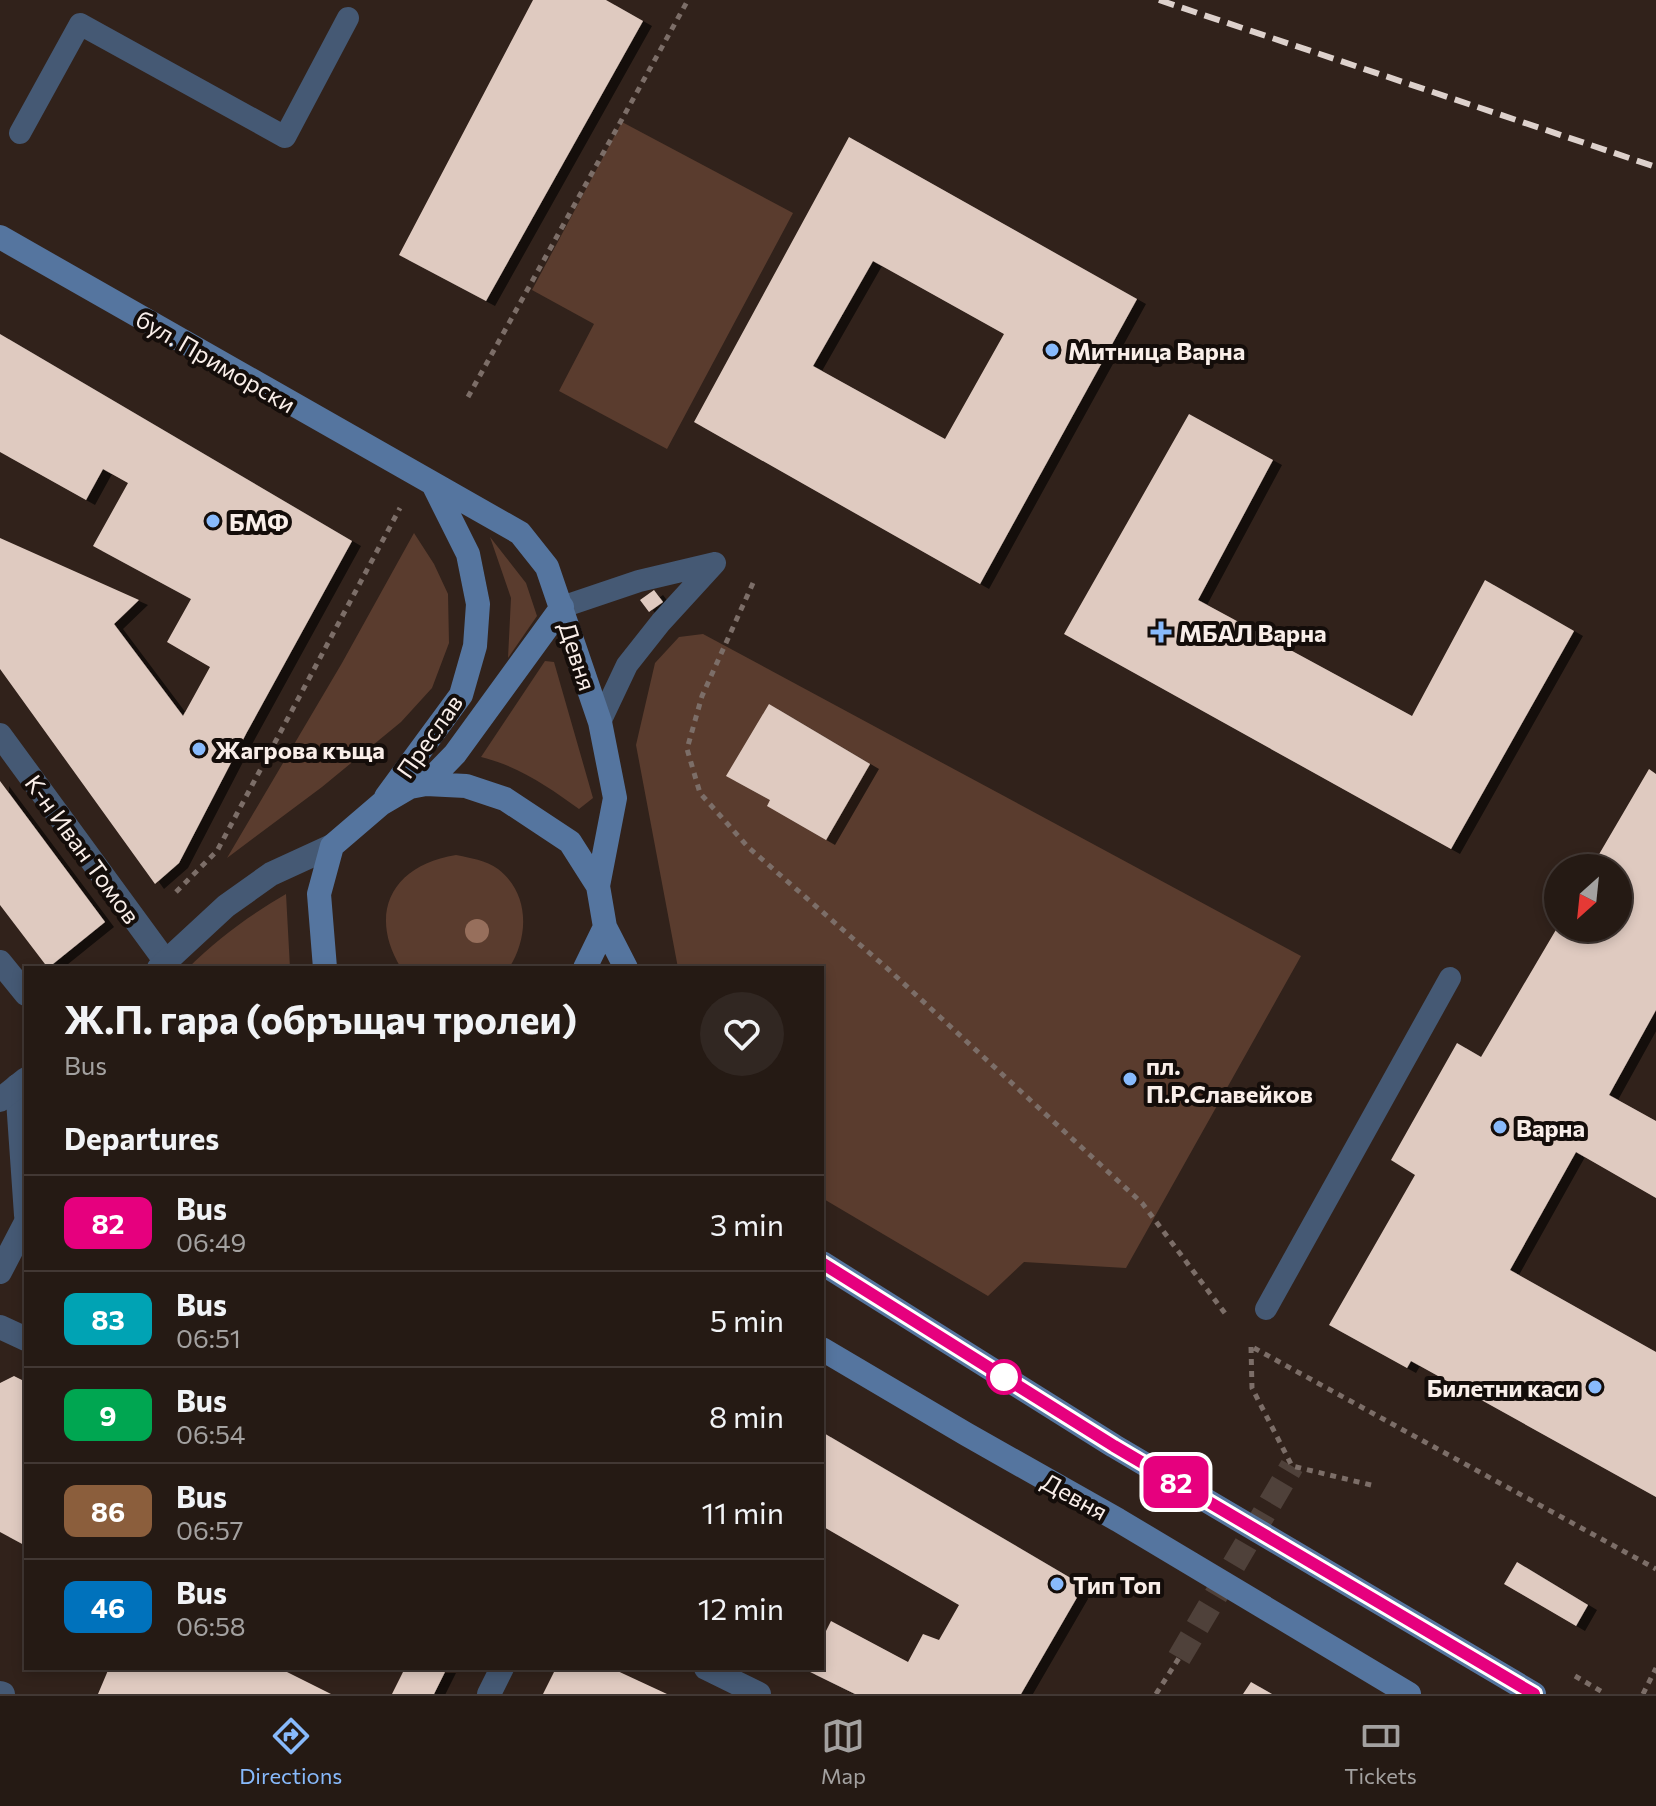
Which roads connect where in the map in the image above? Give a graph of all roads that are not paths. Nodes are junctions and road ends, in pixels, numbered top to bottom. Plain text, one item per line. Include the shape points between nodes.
1 (348, 18) dead end
2 (20, 133) dead end
3 (0, 237) edge
4 (425, 480) junction
5 (562, 607) junction
6 (600, 722) junction
7 (0, 735) edge
8 (426, 784) junction
9 (381, 804) junction
10 (332, 846) junction
11 (598, 886) junction
12 (605, 927) junction
13 (0, 962) edge
14 (162, 965) edge
15 (325, 966) edge
16 (586, 966) edge
17 (625, 966) edge
18 (1450, 978) dead end
19 (24, 992) edge
20 (14, 1088) edge
21 (24, 1194) edge
22 (24, 1226) edge
23 (824, 1264) edge
24 (0, 1272) edge
25 (1266, 1309) dead end
26 (0, 1327) edge
27 (24, 1338) edge
28 (824, 1350) edge
29 (501, 1670) edge
30 (710, 1670) edge
31 (489, 1694) edge
32 (759, 1694) edge
33 (1409, 1694) edge
34 (1534, 1694) edge

1 - 2 lane via 285,137 80,24
3 - 4 main road, бул. Приморски
4 - 5 main road, Девня via 520,533 547,567
4 - 9 main road, Преслав via 468,554 478,604 475,646 461,695
5 - 6 main road, Девня
5 - 6 lane via 715,563 627,665
5 - 8 main road via 455,754
6 - 11 main road, Девня via 615,798
7 - 14 street, К-н Иван Томов
8 - 9 main road, Девня
8 - 11 main road, Девня via 466,786 505,799 570,842
9 - 10 main road, Девня
10 - 14 street via 271,874 226,906
10 - 15 main road via 319,894
11 - 12 main road, Девня
12 - 16 main road
12 - 17 main road, Девня
13 - 19 street
18 - 25 lane
20 - 21 street
22 - 24 street
23 - 34 main road via 1114,1446
26 - 27 street
28 - 33 main road, Девня
29 - 31 street
30 - 32 street

